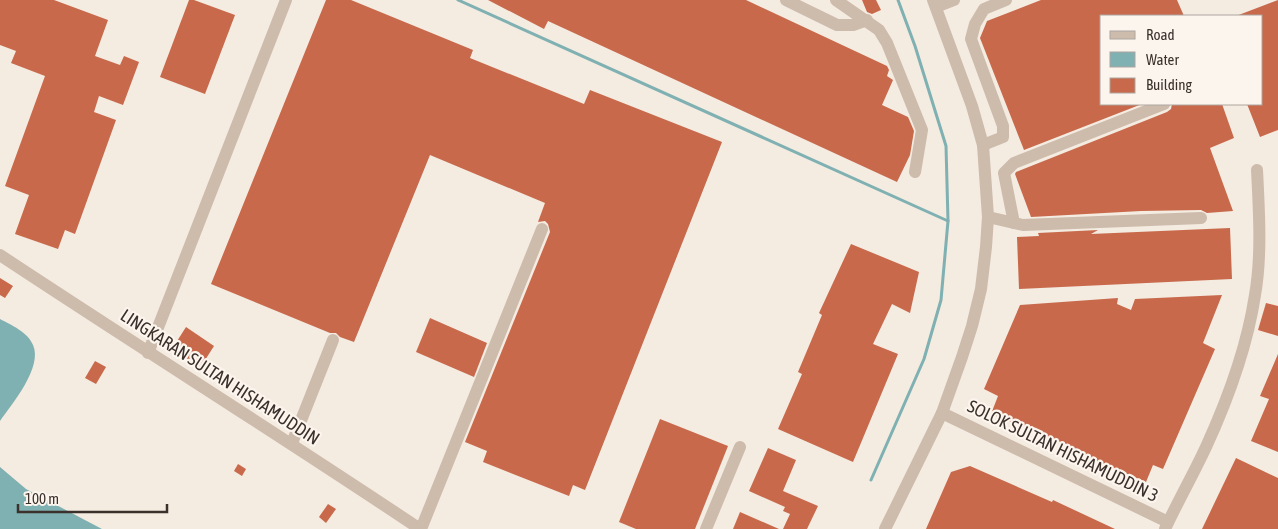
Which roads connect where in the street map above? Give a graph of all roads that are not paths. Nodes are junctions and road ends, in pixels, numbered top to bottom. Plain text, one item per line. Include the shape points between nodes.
1 (286, 0) edge
2 (786, 0) edge
3 (836, 0) edge
4 (954, 0) edge
5 (1006, 0) edge
6 (935, 4) edge
7 (867, 20) junction
8 (1161, 105) edge
9 (983, 145) junction
10 (1257, 170) dead end
11 (915, 172) dead end
12 (988, 217) junction
13 (1201, 218) dead end
14 (1014, 223) junction
15 (542, 229) dead end
16 (0, 255) edge
17 (333, 340) dead end
18 (148, 353) junction
19 (942, 413) junction
20 (292, 444) junction
21 (740, 447) dead end
22 (1167, 525) edge
23 (420, 529) edge
24 (706, 529) edge
25 (886, 529) edge

1 - 18 street
2 - 7 street via 837,25 853,25
3 - 7 street
4 - 6 street
5 - 9 street via 984,9 974,24 971,38 1003,126 1003,137
6 - 9 street
7 - 11 street via 887,43 922,130
8 - 14 street via 1014,163 1004,173
9 - 12 street
10 - 22 street via 1259,235 1256,294 1248,332 1238,367 1206,447
12 - 14 street
12 - 19 street via 979,298
13 - 14 street
15 - 23 street
16 - 18 street, LINGKARAN SULTAN HISHAMUDDIN
17 - 20 street
18 - 20 street, LINGKARAN SULTAN HISHAMUDDIN
19 - 22 street, SOLOK SULTAN HISHAMUDDIN 3
19 - 25 street
20 - 23 street, LINGKARAN SULTAN HISHAMUDDIN
21 - 24 street

